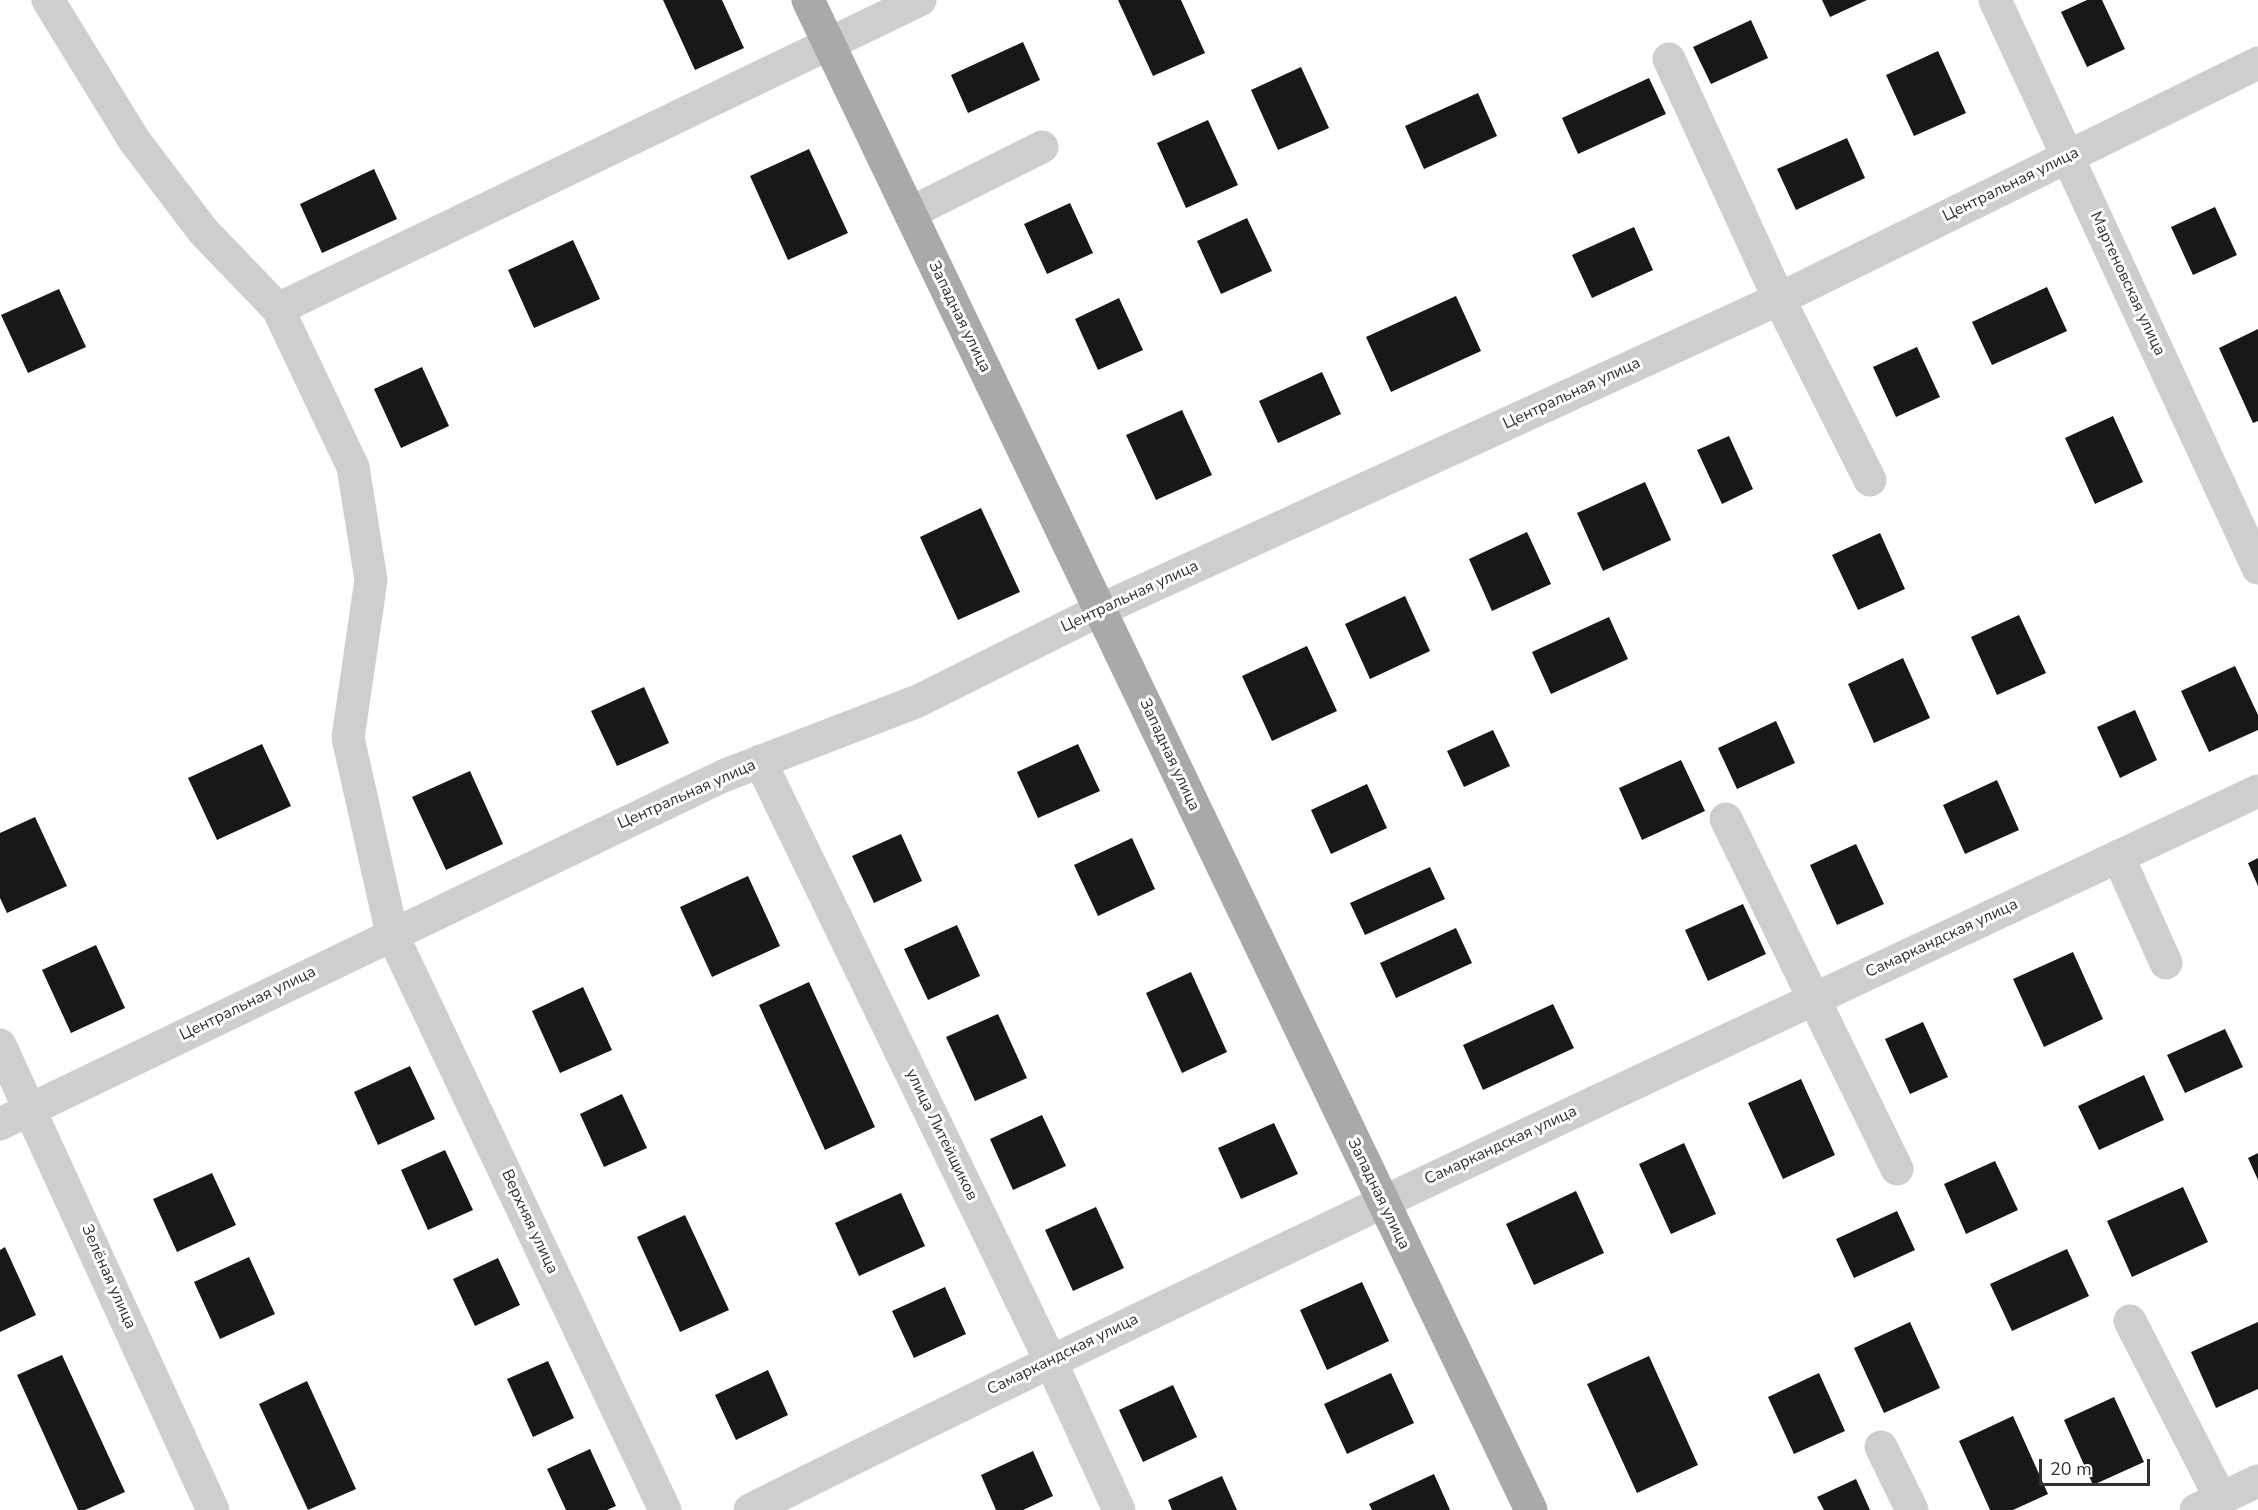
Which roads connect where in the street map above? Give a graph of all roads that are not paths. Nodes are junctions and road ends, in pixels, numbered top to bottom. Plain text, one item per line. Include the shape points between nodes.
1 (48, 0) edge
2 (808, 0) edge
3 (920, 0) edge
4 (1995, 0) edge
5 (830, 44) junction
6 (1669, 59) dead end
7 (2258, 63) edge
8 (1042, 147) dead end
9 (2069, 157) junction
10 (910, 213) junction
11 (1779, 299) junction
12 (278, 309) junction
13 (1870, 480) dead end
14 (2258, 568) edge
15 (1100, 610) junction
16 (760, 761) junction
17 (2258, 791) edge
18 (1726, 819) dead end
19 (2118, 856) junction
20 (392, 934) junction
21 (2166, 963) dead end
22 (1815, 999) junction
23 (0, 1045) edge
24 (31, 1109) junction
25 (0, 1124) edge
26 (1897, 1169) dead end
27 (1381, 1202) junction
28 (2130, 1321) dead end
29 (1050, 1360) junction
30 (1881, 1447) dead end
31 (2258, 1481) edge
32 (2209, 1504) edge
33 (213, 1510) edge
34 (665, 1510) edge
35 (750, 1510) edge
36 (1119, 1510) edge
37 (1531, 1510) edge
38 (1912, 1510) edge

1 - 12 street, Верхняя улица via 134,140 203,231
2 - 5 main road, Западная улица
3 - 5 street
4 - 9 street, Мартеновская улица
5 - 10 main road, Западная улица
5 - 12 street
6 - 11 street
7 - 9 street, Центральная улица
8 - 10 street
9 - 11 street, Центральная улица
9 - 14 street, Мартеновская улица
10 - 15 main road, Западная улица
11 - 13 street
11 - 15 street, Центральная улица
12 - 20 street, Верхняя улица via 353,467 371,580 348,738
15 - 16 street, Центральная улица via 918,701
15 - 27 main road, Западная улица
16 - 20 street, Центральная улица
16 - 29 street, улица Литейщиков
17 - 19 street, Самаркандская улица
18 - 22 street
19 - 21 street
19 - 22 street, Самаркандская улица
20 - 24 street, Центральная улица
20 - 34 street, Верхняя улица
22 - 26 street
22 - 27 street, Самаркандская улица
23 - 24 street, Зелёная улица
24 - 25 street, Центральная улица
24 - 33 street, Зелёная улица
27 - 29 street, Самаркандская улица
27 - 37 main road, Западная улица
28 - 32 street
29 - 35 street, Самаркандская улица
29 - 36 street, улица Литейщиков
30 - 38 street
31 - 32 street

